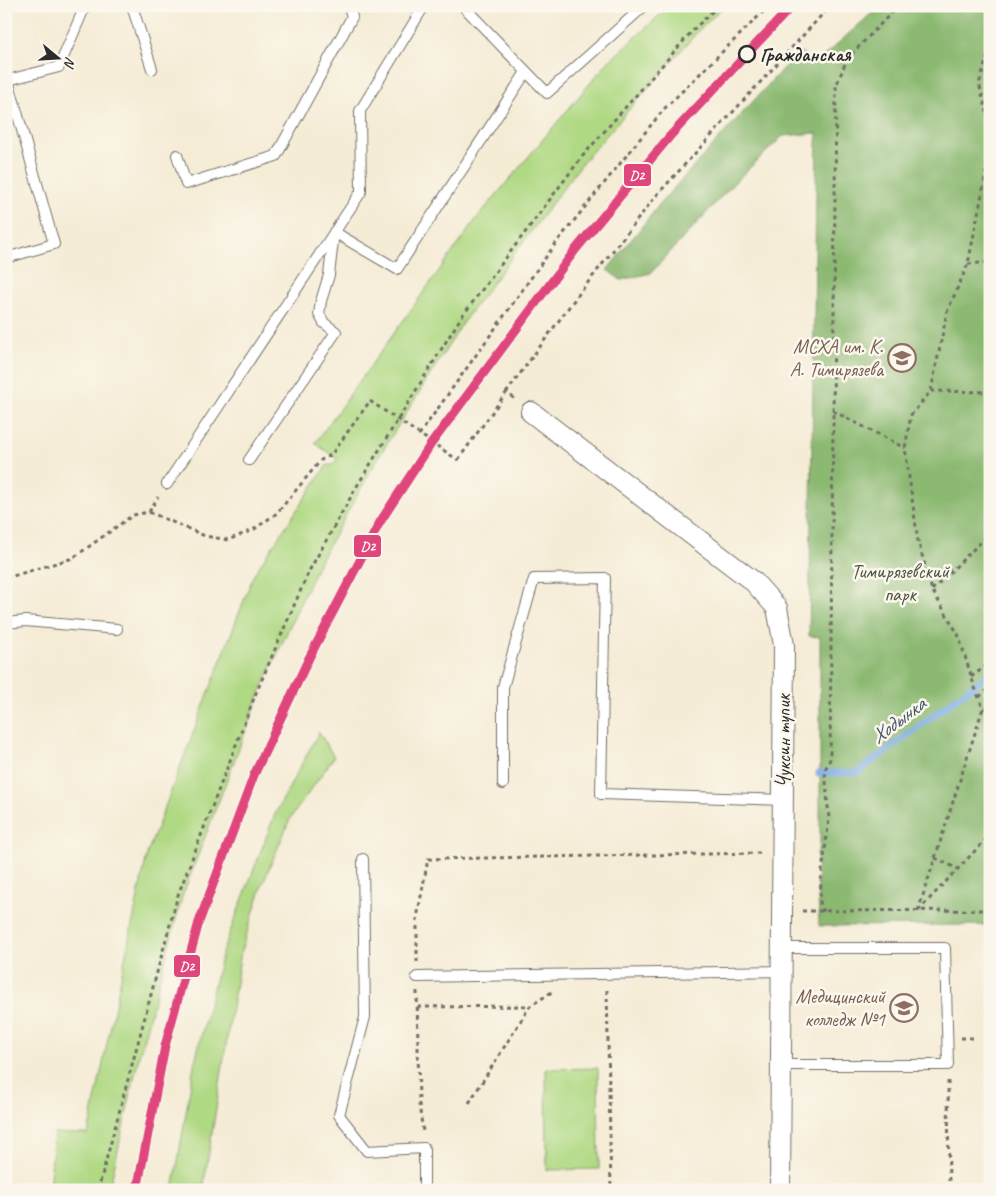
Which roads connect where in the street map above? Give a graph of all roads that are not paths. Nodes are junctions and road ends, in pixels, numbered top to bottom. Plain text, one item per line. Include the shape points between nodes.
1 (85, 6) edge
2 (132, 6) edge
3 (349, 6) edge
4 (424, 6) edge
5 (463, 6) edge
6 (644, 6) edge
7 (152, 69) dead end
8 (526, 72) junction
9 (7, 80) edge
10 (177, 155) dead end
11 (334, 232) junction
12 (6, 258) edge
13 (531, 412) dead end
14 (249, 460) dead end
15 (167, 484) dead end
16 (6, 623) edge
17 (117, 629) dead end
18 (503, 784) dead end
19 (783, 800) junction
20 (363, 859) dead end
21 (782, 948) junction
22 (782, 971) junction
23 (417, 977) road end
24 (781, 1065) junction
25 (424, 1190) edge
26 (780, 1190) edge

1 - 9 lane via 59,67
2 - 7 lane
3 - 10 lane via 352,17 276,156 186,184
4 - 11 lane via 360,111 361,192
5 - 8 lane
6 - 8 lane via 546,93
8 - 11 lane via 397,269
9 - 12 lane via 54,244
11 - 14 lane via 329,275 318,314 336,332
11 - 15 lane
13 - 19 street, Чуксин тупик via 754,582 777,608 784,645
16 - 17 lane via 25,621
18 - 19 lane via 503,687 534,579 605,578 601,794
19 - 21 street, Чуксин тупик
20 - 25 lane via 365,1017 339,1115 367,1151 424,1148
21 - 22 street, Чуксин тупик
21 - 24 lane via 945,948 948,1065
22 - 23 lane
22 - 24 street, Чуксин тупик
24 - 26 street, Чуксин тупик

